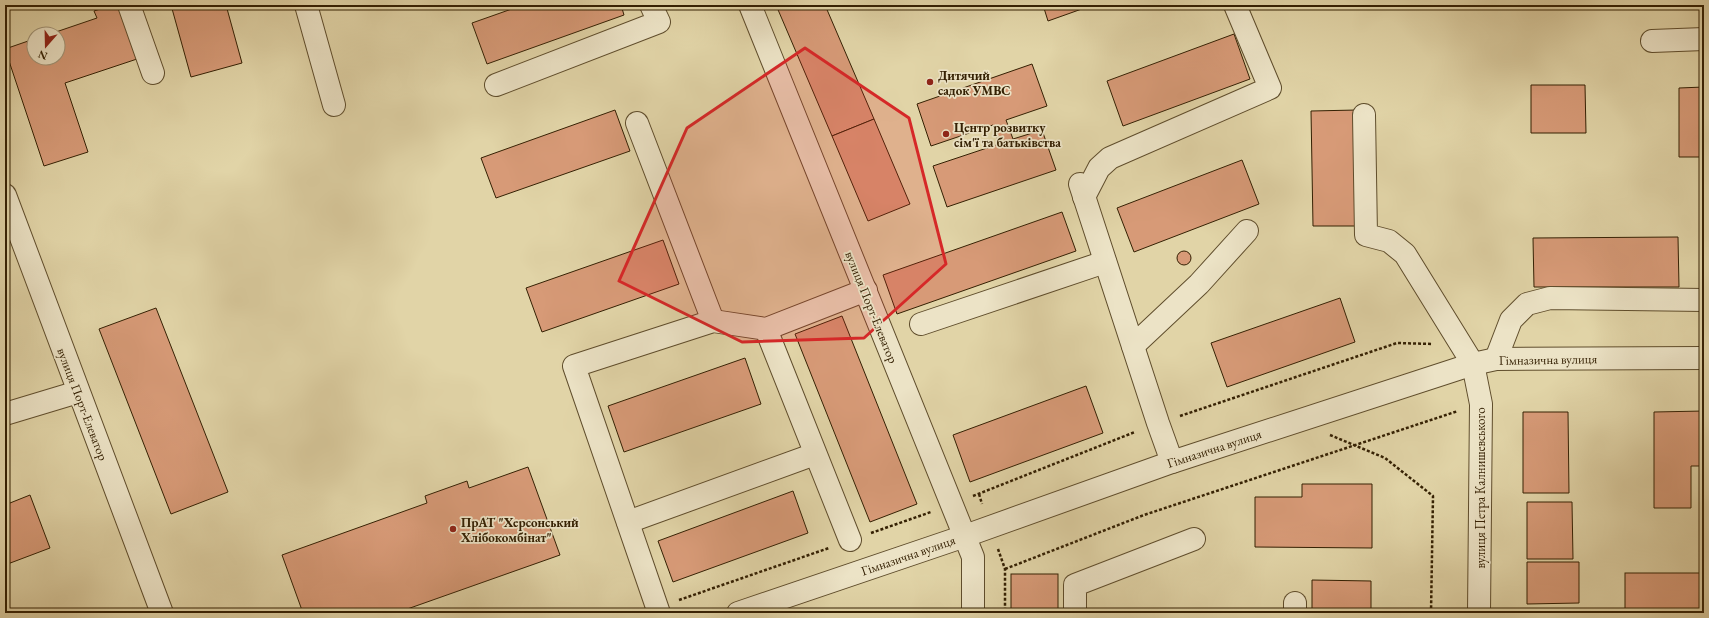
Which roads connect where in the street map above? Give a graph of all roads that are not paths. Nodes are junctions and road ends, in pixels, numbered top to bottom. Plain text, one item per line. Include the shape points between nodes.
1 (130, 5) edge
2 (306, 5) edge
3 (652, 5) edge
4 (750, 5) edge
5 (1235, 5) edge
6 (1704, 39) edge
7 (1652, 41) dead end
8 (153, 73) dead end
9 (496, 86) dead end
10 (334, 105) dead end
11 (1364, 115) dead end
12 (637, 122) dead end
13 (5, 195) edge
14 (1247, 231) dead end
15 (1106, 262) junction
16 (866, 290) junction
17 (1704, 300) edge
18 (713, 321) junction
19 (921, 324) dead end
20 (766, 329) junction
21 (1133, 346) junction
22 (1704, 358) edge
23 (1496, 359) junction
24 (1473, 364) junction
25 (78, 392) junction
26 (5, 414) edge
27 (815, 454) junction
28 (1172, 462) junction
29 (628, 522) junction
30 (965, 536) junction
31 (1194, 539) dead end
32 (850, 540) road end
33 (658, 610) edge
34 (162, 613) edge
35 (738, 613) edge
36 (973, 613) edge
37 (1075, 613) edge
38 (1479, 613) edge

1 - 8 street
2 - 10 street
3 - 9 street via 659,22
4 - 16 street, вулиця Порт-Елеватор
5 - 15 street via 1270,88 1110,158 1099,168 1081,188
6 - 7 street
11 - 24 street, вулиця Петра Калнишевського via 1366,235 1389,241 1405,254
12 - 18 street
13 - 25 street, вулиця Порт-Елеватор
14 - 21 street via 1199,284
15 - 19 street
15 - 21 street
16 - 20 street
16 - 30 street, вулиця Порт-Елеватор
17 - 23 street via 1550,298 1527,304 1511,320
18 - 20 street
18 - 29 street via 574,366
20 - 27 street
21 - 28 street
22 - 23 street, Гімназична вулиця
23 - 24 street, Гімназична вулиця
24 - 28 street, Гімназична вулиця
24 - 38 street, вулиця Петра Калнишевського via 1481,404
25 - 26 street
25 - 34 street, вулиця Порт-Елеватор
27 - 29 street
27 - 32 street
28 - 30 street, Гімназична вулиця
29 - 33 street
30 - 35 street, Гімназична вулиця
30 - 36 street, вулиця Порт-Елеватор via 974,557
31 - 37 street via 1075,586

